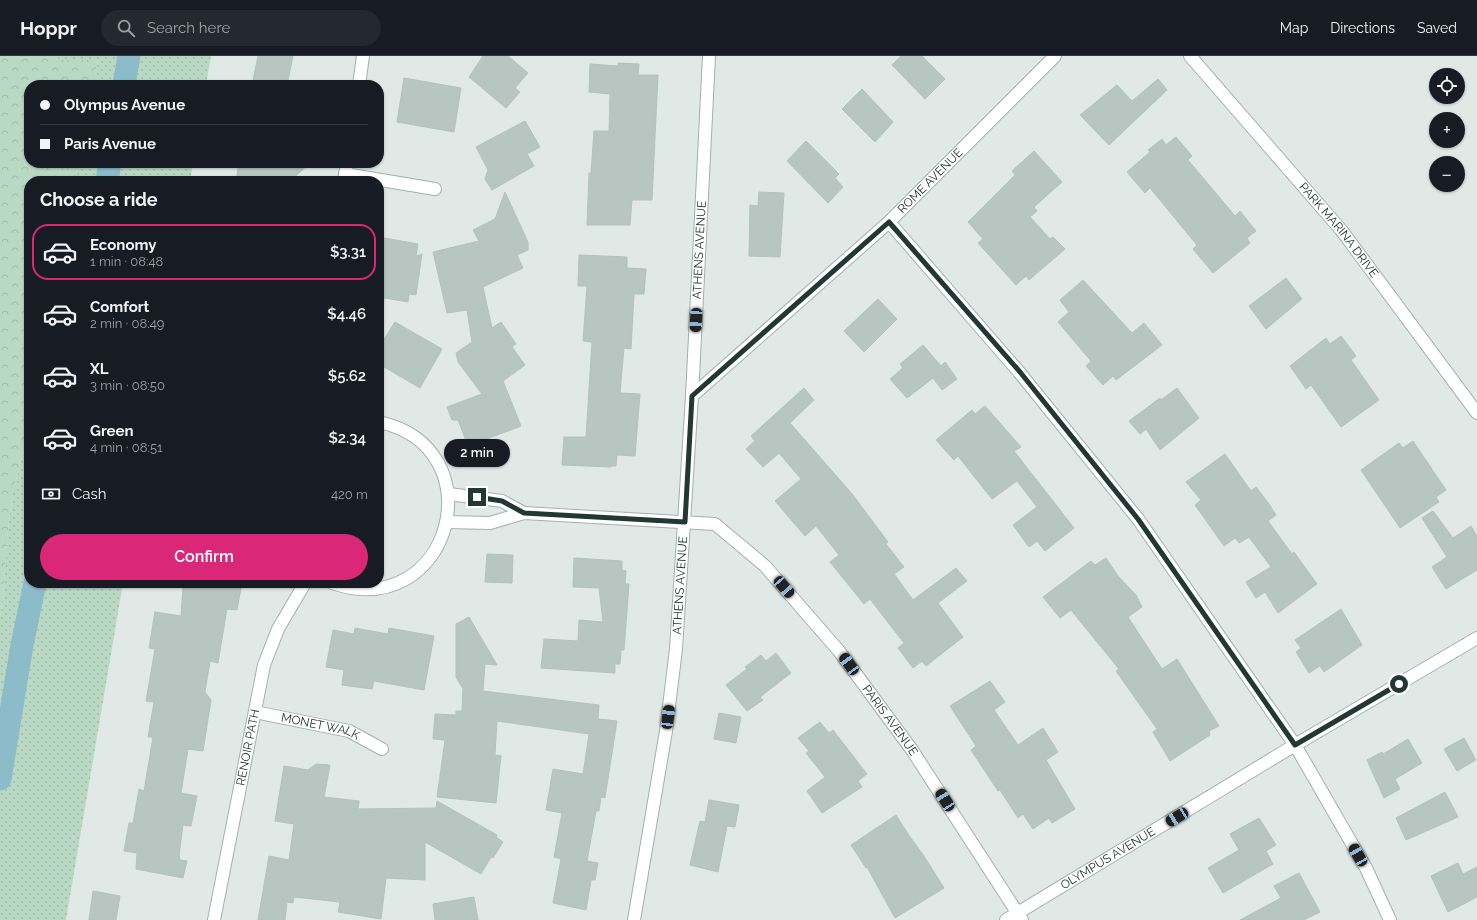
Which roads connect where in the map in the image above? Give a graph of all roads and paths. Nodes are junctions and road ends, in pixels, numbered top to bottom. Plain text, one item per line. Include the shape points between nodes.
1 (363, 56) edge
2 (709, 56) edge
3 (1055, 56) edge
4 (1190, 56) edge
5 (360, 80) edge
6 (346, 173) edge
7 (363, 176) edge
8 (384, 180) edge
9 (435, 189) dead end
10 (889, 222) junction
11 (692, 396) junction
12 (1477, 413) edge
13 (384, 424) edge
14 (448, 494) junction
15 (524, 513) junction
16 (447, 522) junction
17 (685, 522) junction
18 (384, 587) edge
19 (301, 588) edge
20 (346, 588) edge
21 (378, 588) edge
22 (1477, 638) edge
23 (255, 712) junction
24 (1295, 745) junction
25 (382, 749) dead end
26 (1020, 916) edge
27 (635, 918) edge
28 (214, 920) edge
29 (1006, 920) edge
30 (1390, 920) edge

1 - 5 street
2 - 11 street, ATHENS AVENUE
3 - 10 street, ROME AVENUE
4 - 12 street, PARK MARINA DRIVE via 1342,231
6 - 7 street
8 - 9 street
10 - 11 street, ROME AVENUE
10 - 24 street via 1020,372 1138,519
11 - 17 street, ATHENS AVENUE
13 - 14 street via 398,428 429,450 439,466
14 - 15 street, PARIS AVENUE via 502,501
14 - 16 street
15 - 16 street, PARIS AVENUE via 490,523
15 - 17 street, PARIS AVENUE
16 - 18 street via 441,540 431,557 402,581
17 - 26 street, PARIS AVENUE via 716,524 765,566 840,651 912,750
17 - 27 street, ATHENS AVENUE via 676,649 666,731
19 - 23 street, RENOIR PATH via 270,647
20 - 21 street
22 - 24 street, OLYMPUS AVENUE
23 - 25 street, MONET WALK via 349,731
23 - 28 street, RENOIR PATH
24 - 26 street, OLYMPUS AVENUE
24 - 30 street via 1366,868
26 - 29 street, OLYMPUS AVENUE

